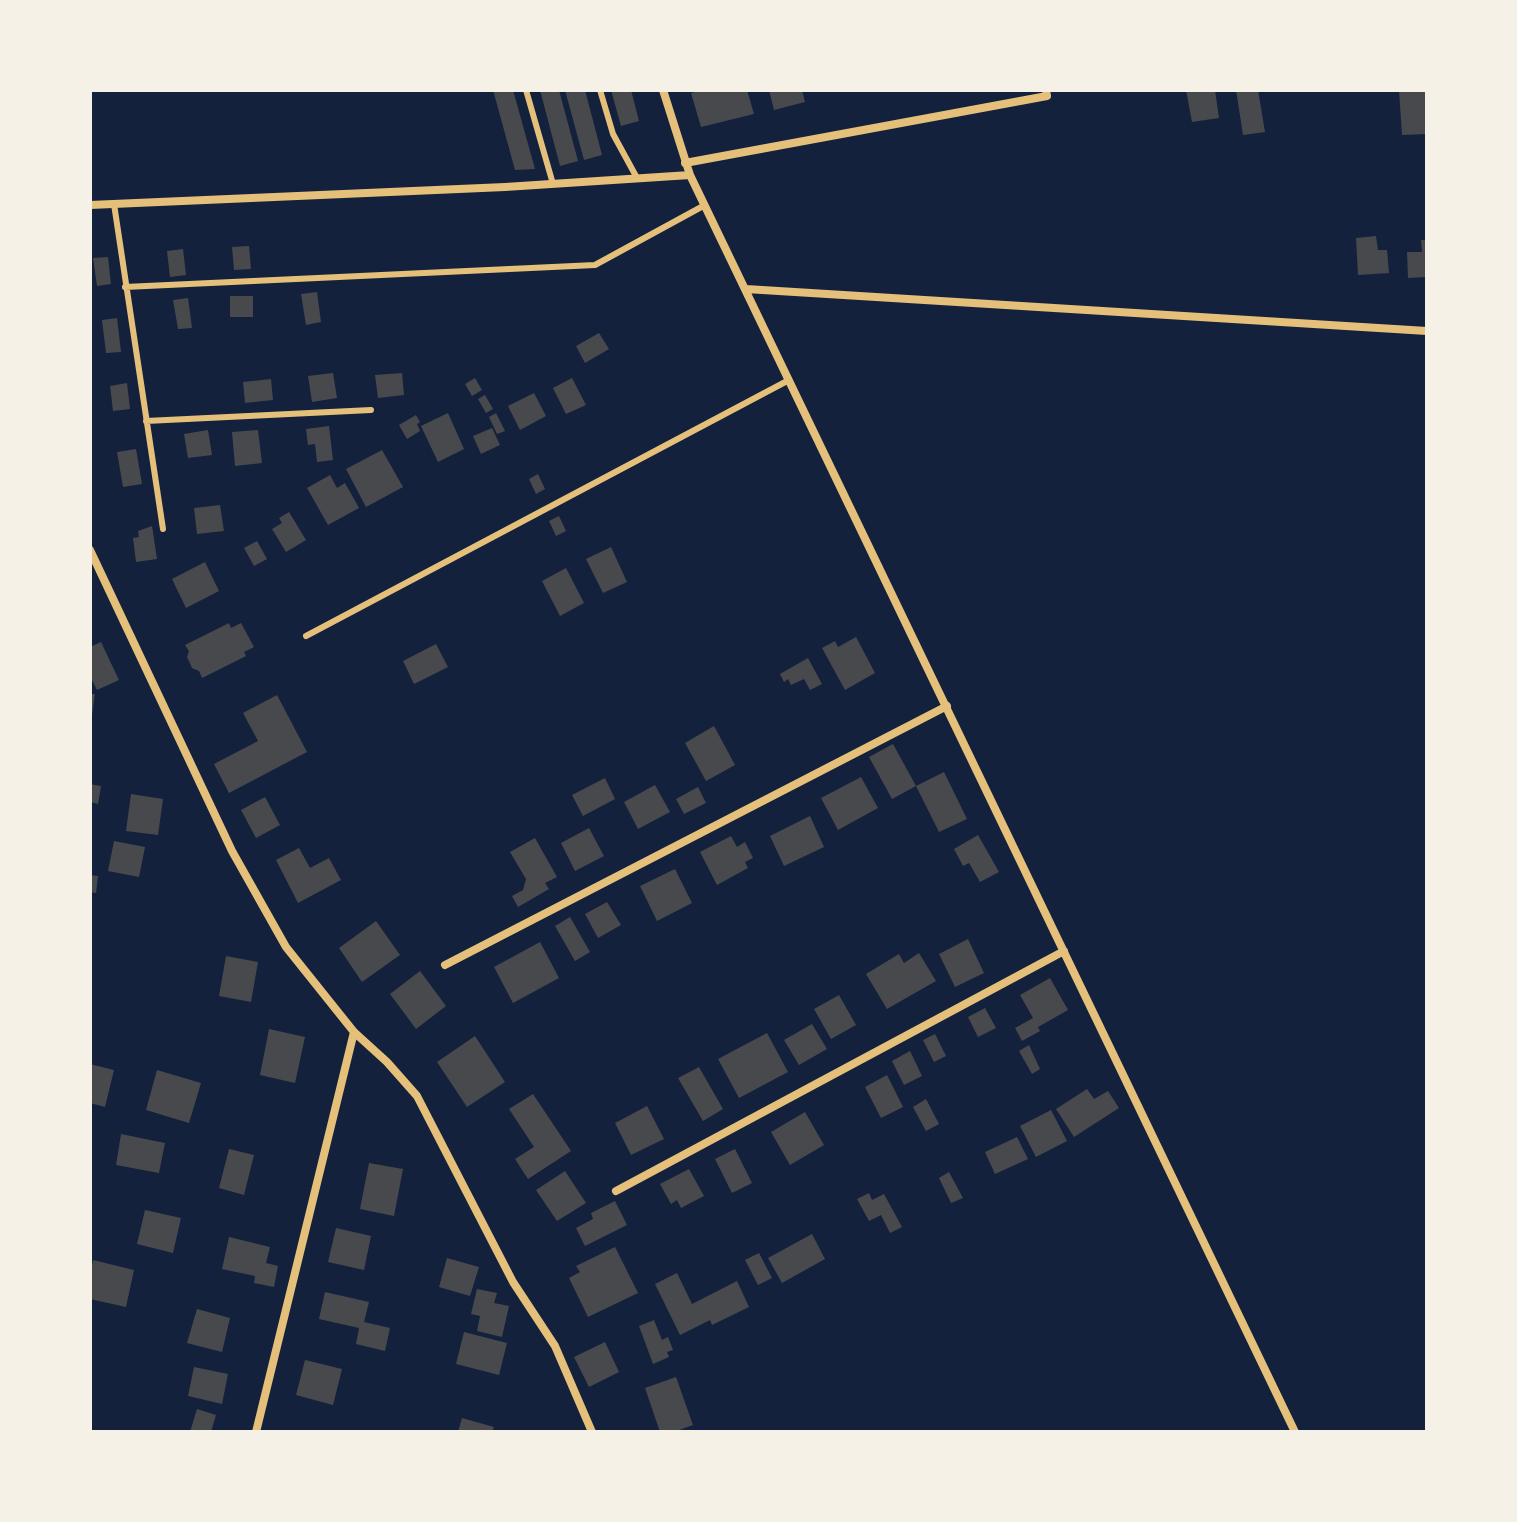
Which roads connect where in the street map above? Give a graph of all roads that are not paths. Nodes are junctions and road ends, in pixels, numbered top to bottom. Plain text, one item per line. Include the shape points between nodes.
1 (526, 90) edge
2 (600, 90) edge
3 (1046, 90) edge
4 (666, 91) edge
5 (685, 163) junction
6 (690, 175) junction
7 (637, 178) junction
8 (553, 184) junction
9 (114, 204) junction
10 (90, 205) edge
11 (705, 205) junction
12 (125, 287) junction
13 (746, 289) junction
14 (1427, 331) edge
15 (789, 380) junction
16 (371, 410) dead end
17 (146, 421) junction
18 (163, 529) dead end
19 (90, 550) edge
20 (306, 636) dead end
21 (947, 706) junction
22 (1064, 951) junction
23 (445, 965) dead end
24 (354, 1032) junction
25 (616, 1191) dead end
26 (256, 1432) edge
27 (592, 1432) edge
28 (1295, 1432) edge

1 - 8 lane
2 - 7 lane via 613,134
3 - 5 street via 1047,96
4 - 5 street
5 - 6 street
6 - 7 street
6 - 11 street
7 - 8 street
8 - 9 street
9 - 10 street
9 - 12 lane
11 - 12 lane via 595,265
11 - 13 street
12 - 17 lane
13 - 14 street
13 - 15 street
15 - 20 lane
15 - 21 street
16 - 17 lane
17 - 18 lane
19 - 24 street via 232,851 286,947
21 - 22 street
21 - 23 street
22 - 25 street
22 - 28 street
24 - 26 street
24 - 27 street via 417,1096 513,1282 555,1346

